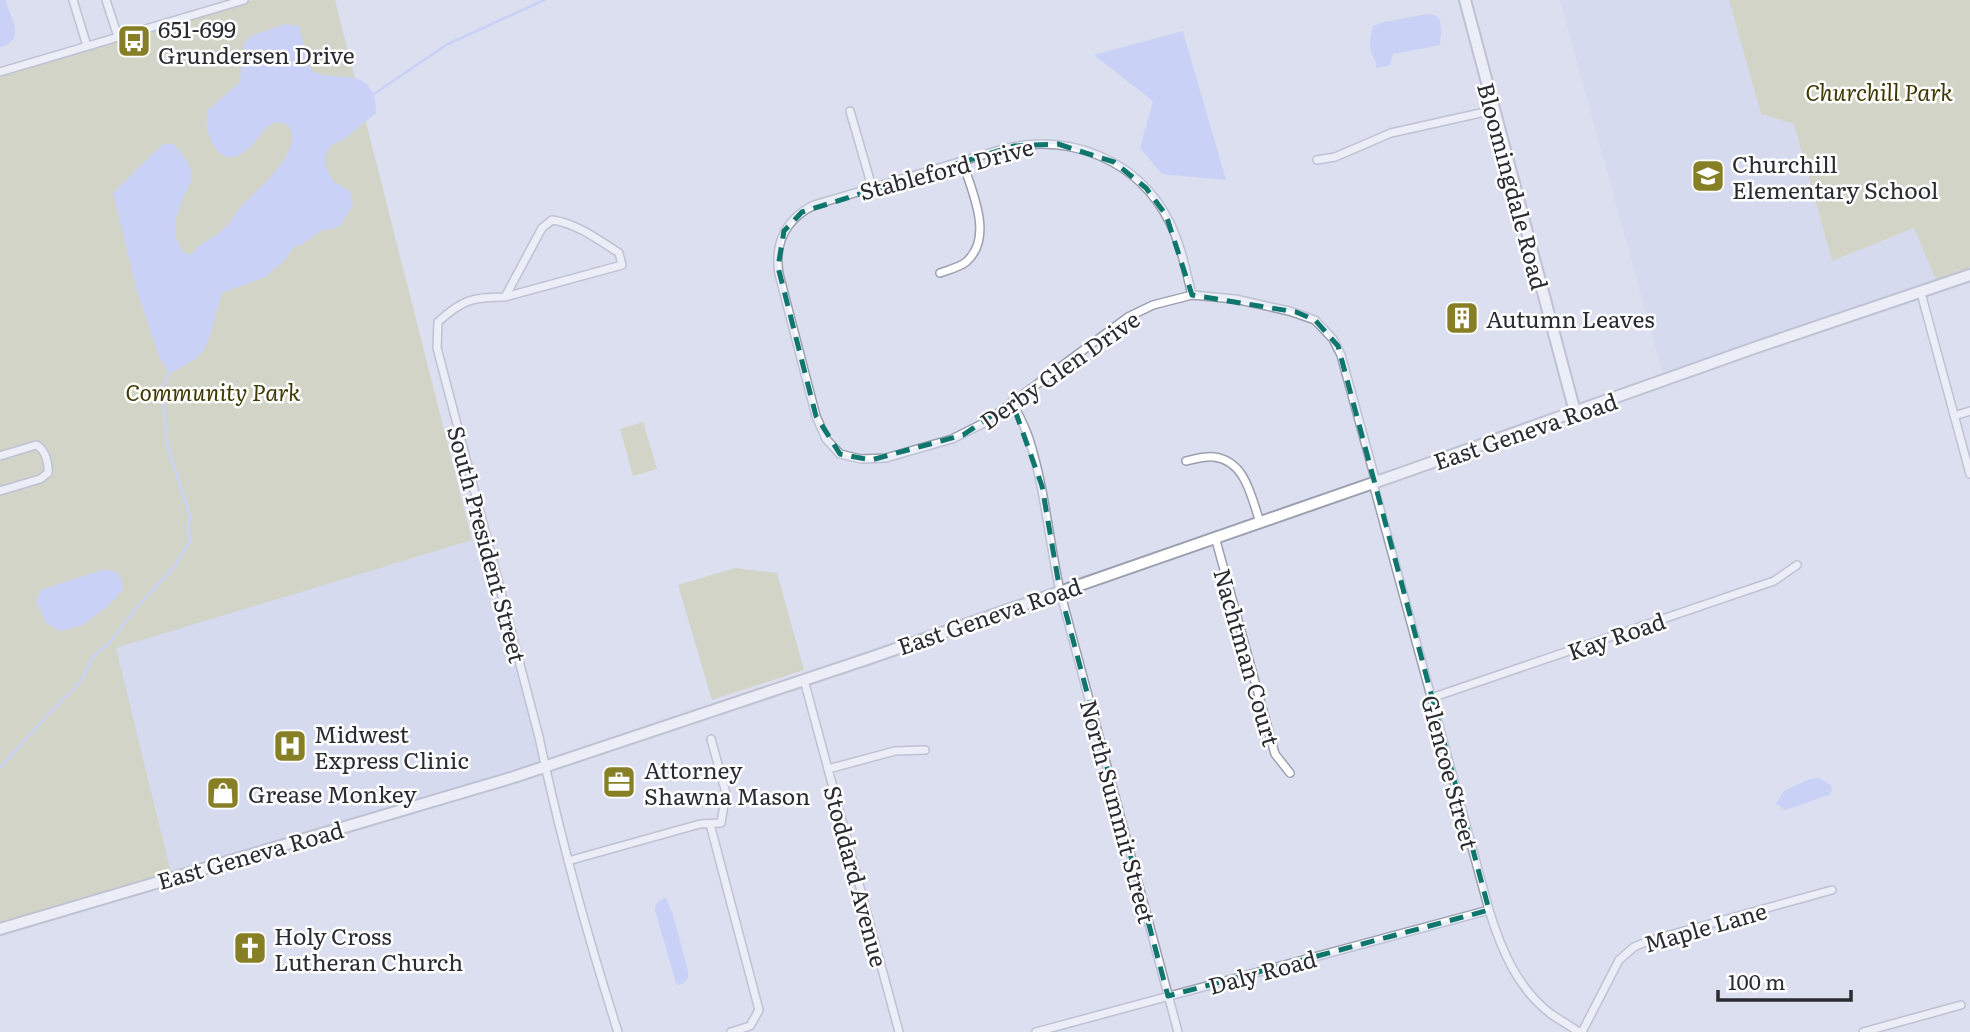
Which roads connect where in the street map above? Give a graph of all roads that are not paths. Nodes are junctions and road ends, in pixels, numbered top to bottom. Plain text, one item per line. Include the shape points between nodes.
1 (73, 0) edge
2 (106, 0) edge
3 (244, 0) edge
4 (1465, 0) edge
5 (118, 37) junction
6 (87, 46) junction
7 (0, 72) edge
8 (1494, 110) junction
9 (850, 111) dead end
10 (962, 160) junction
11 (1317, 160) dead end
12 (872, 187) junction
13 (940, 273) dead end
14 (1970, 275) edge
15 (1921, 293) junction
16 (1192, 295) junction
17 (505, 297) junction
18 (1315, 320) joint
19 (1012, 402) junction
20 (1970, 411) edge
21 (1575, 412) junction
22 (1954, 416) junction
23 (0, 456) edge
24 (846, 456) joint
25 (1186, 461) dead end
26 (1970, 474) edge
27 (1374, 482) junction
28 (0, 491) edge
29 (1260, 522) junction
30 (1214, 537) junction
31 (1797, 565) dead end
32 (1060, 590) junction
33 (804, 680) junction
34 (1431, 698) junction
35 (711, 739) dead end
36 (925, 751) dead end
37 (545, 766) junction
38 (828, 769) junction
39 (1290, 773) dead end
40 (710, 824) junction
41 (568, 861) junction
42 (1832, 890) dead end
43 (1489, 910) junction
44 (0, 929) edge
45 (1168, 996) junction
46 (1961, 1005) dead end
47 (618, 1032) edge
48 (731, 1032) edge
49 (899, 1032) edge
50 (1036, 1032) edge
51 (1178, 1032) edge
52 (1581, 1032) edge
53 (1863, 1032) edge

1 - 6 street
2 - 5 street
3 - 5 street
4 - 8 main road, Bloomingdale Road
5 - 6 street
6 - 7 street
8 - 11 street via 1391,133
8 - 21 main road, Bloomingdale Road
9 - 12 street
10 - 12 street, Stableford Drive
10 - 13 street via 980,222 980,238 965,263
10 - 16 street, Stableford Drive via 1042,143 1073,146 1114,162 1146,188 1166,215
12 - 24 street, Stableford Drive via 802,212 783,231 778,261 816,416 826,439
14 - 15 main road, East Geneva Road
15 - 21 main road, East Geneva Road
15 - 22 street
16 - 18 street, Derby Glen Drive via 1235,299
16 - 19 street, Derby Glen Drive via 1128,317
17 - 17 street via 542,228 552,220 562,221 619,253 622,264
17 - 37 street, South President Street via 485,297 455,307 438,322 437,348
18 - 27 street, Glencoe Street via 1341,355
19 - 24 street, Derby Glen Drive via 952,439 886,458
19 - 32 street, North Summit Street via 1030,441 1042,486
20 - 22 street
21 - 27 main road, East Geneva Road
22 - 26 street
23 - 28 street via 36,445 44,451 49,468 40,479
25 - 29 street via 1212,456 1230,462 1243,474
27 - 29 main road, East Geneva Road
27 - 34 street, Glencoe Street
29 - 30 main road, East Geneva Road
30 - 32 main road, East Geneva Road
30 - 39 street, Nachtman Court via 1275,754
31 - 34 street, Kay Road via 1774,581
32 - 33 main road, East Geneva Road
32 - 45 street, North Summit Street
33 - 37 main road, East Geneva Road
33 - 38 street, Stoddard Avenue
34 - 43 street, Glencoe Street
35 - 40 street via 726,793 721,824
36 - 38 street via 895,751
37 - 41 street, South President Street
37 - 44 main road, East Geneva Road
38 - 49 street, Stoddard Avenue
40 - 41 street
40 - 48 street via 759,1010 750,1026
41 - 47 street, South President Street
42 - 52 street, Maple Lane via 1634,947 1619,960
43 - 45 street, Daly Road
43 - 52 street, Glencoe Street via 1500,945 1522,984 1551,1013
45 - 50 street, Daly Road
45 - 51 street, North Summit Street
46 - 53 street

